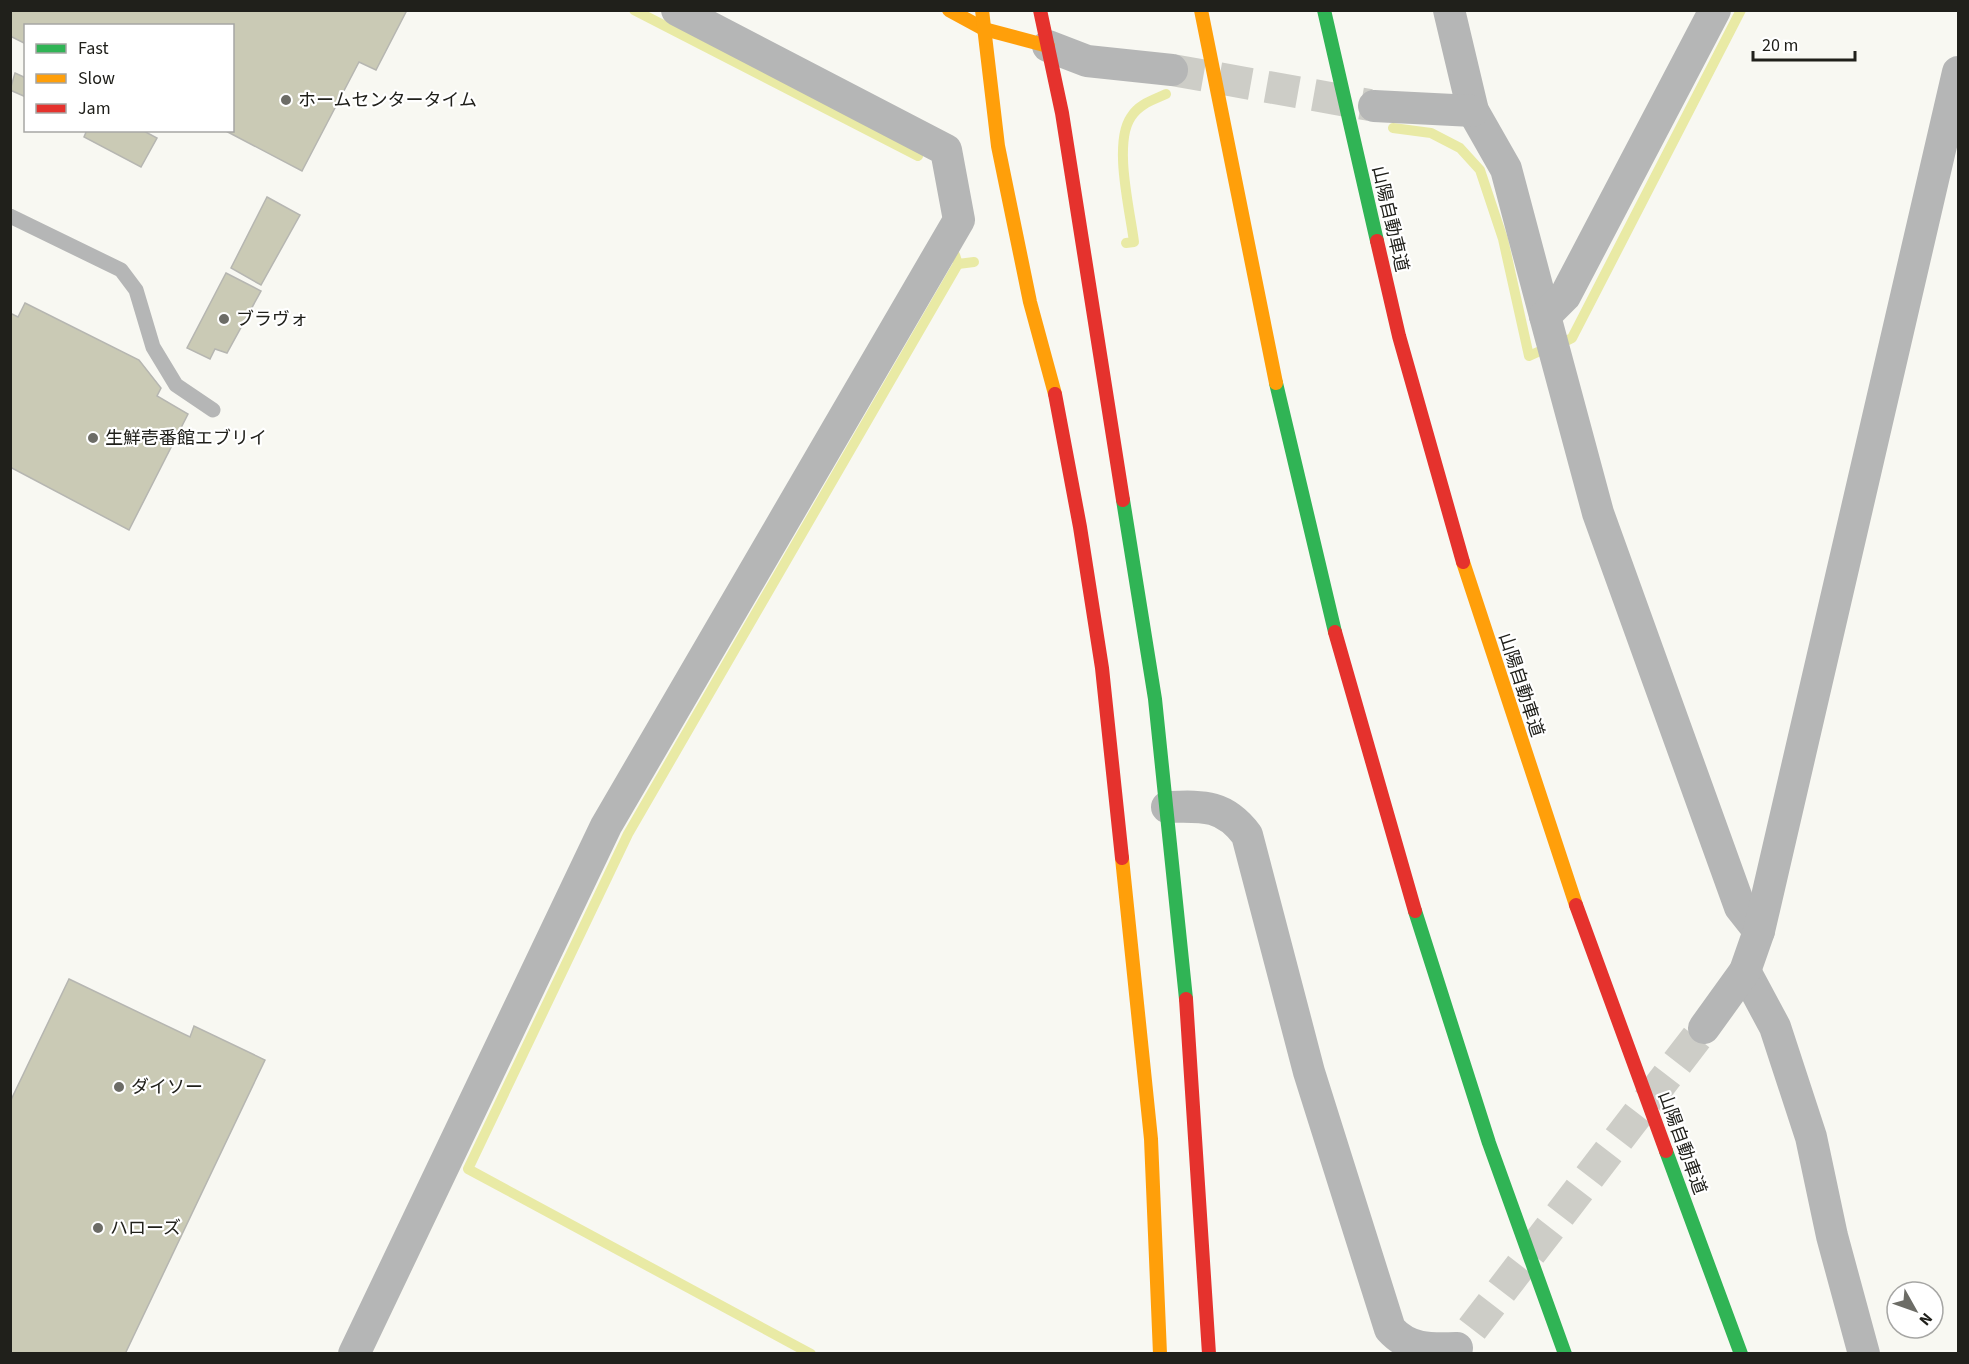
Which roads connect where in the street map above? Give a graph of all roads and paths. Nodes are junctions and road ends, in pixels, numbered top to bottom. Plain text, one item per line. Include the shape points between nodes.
1 (676, 10) edge
2 (949, 10) edge
3 (982, 10) edge
4 (1040, 10) edge
5 (1201, 10) edge
6 (1324, 10) edge
7 (1449, 10) edge
8 (1715, 10) edge
9 (1019, 25) dead end
10 (984, 29) junction
11 (1048, 46) junction
12 (1172, 70) tunnel mouth
13 (1959, 72) edge
14 (1374, 106) tunnel mouth
15 (1473, 111) junction
16 (10, 216) edge
17 (1545, 316) junction
18 (213, 410) dead end
19 (1167, 807) junction
20 (1760, 932) junction
21 (1745, 971) junction
22 (1704, 1028) tunnel mouth
23 (1393, 1341) edge
24 (1461, 1343) tunnel mouth
25 (354, 1353) edge
26 (1160, 1353) edge
27 (1209, 1353) edge
28 (1565, 1353) edge
29 (1741, 1353) edge
30 (1864, 1353) edge

1 - 25 street via 946,150 959,220 606,826
2 - 10 main road
3 - 10 main road
4 - 11 main road
5 - 28 main road via 1274,376 1335,631 1489,1143
6 - 29 main road, 山陽自動車道 via 1399,336 1471,591 1555,848
7 - 15 street
8 - 17 street via 1565,296
9 - 11 main road
10 - 11 main road
10 - 26 main road via 998,146 1030,302 1054,390 1102,668 1151,1139
11 - 12 street via 1087,61
11 - 19 main road via 1133,550
13 - 20 street
14 - 15 street
15 - 17 street via 1506,168
16 - 18 lane via 121,270 136,290 153,347 177,385
17 - 20 street via 1598,513 1740,907
19 - 23 street via 1203,807 1234,818 1246,835 1309,1072
19 - 27 main road via 1196,1122
20 - 21 street
21 - 22 street
21 - 30 street via 1775,1027 1811,1137 1832,1236
23 - 24 street via 1424,1349

